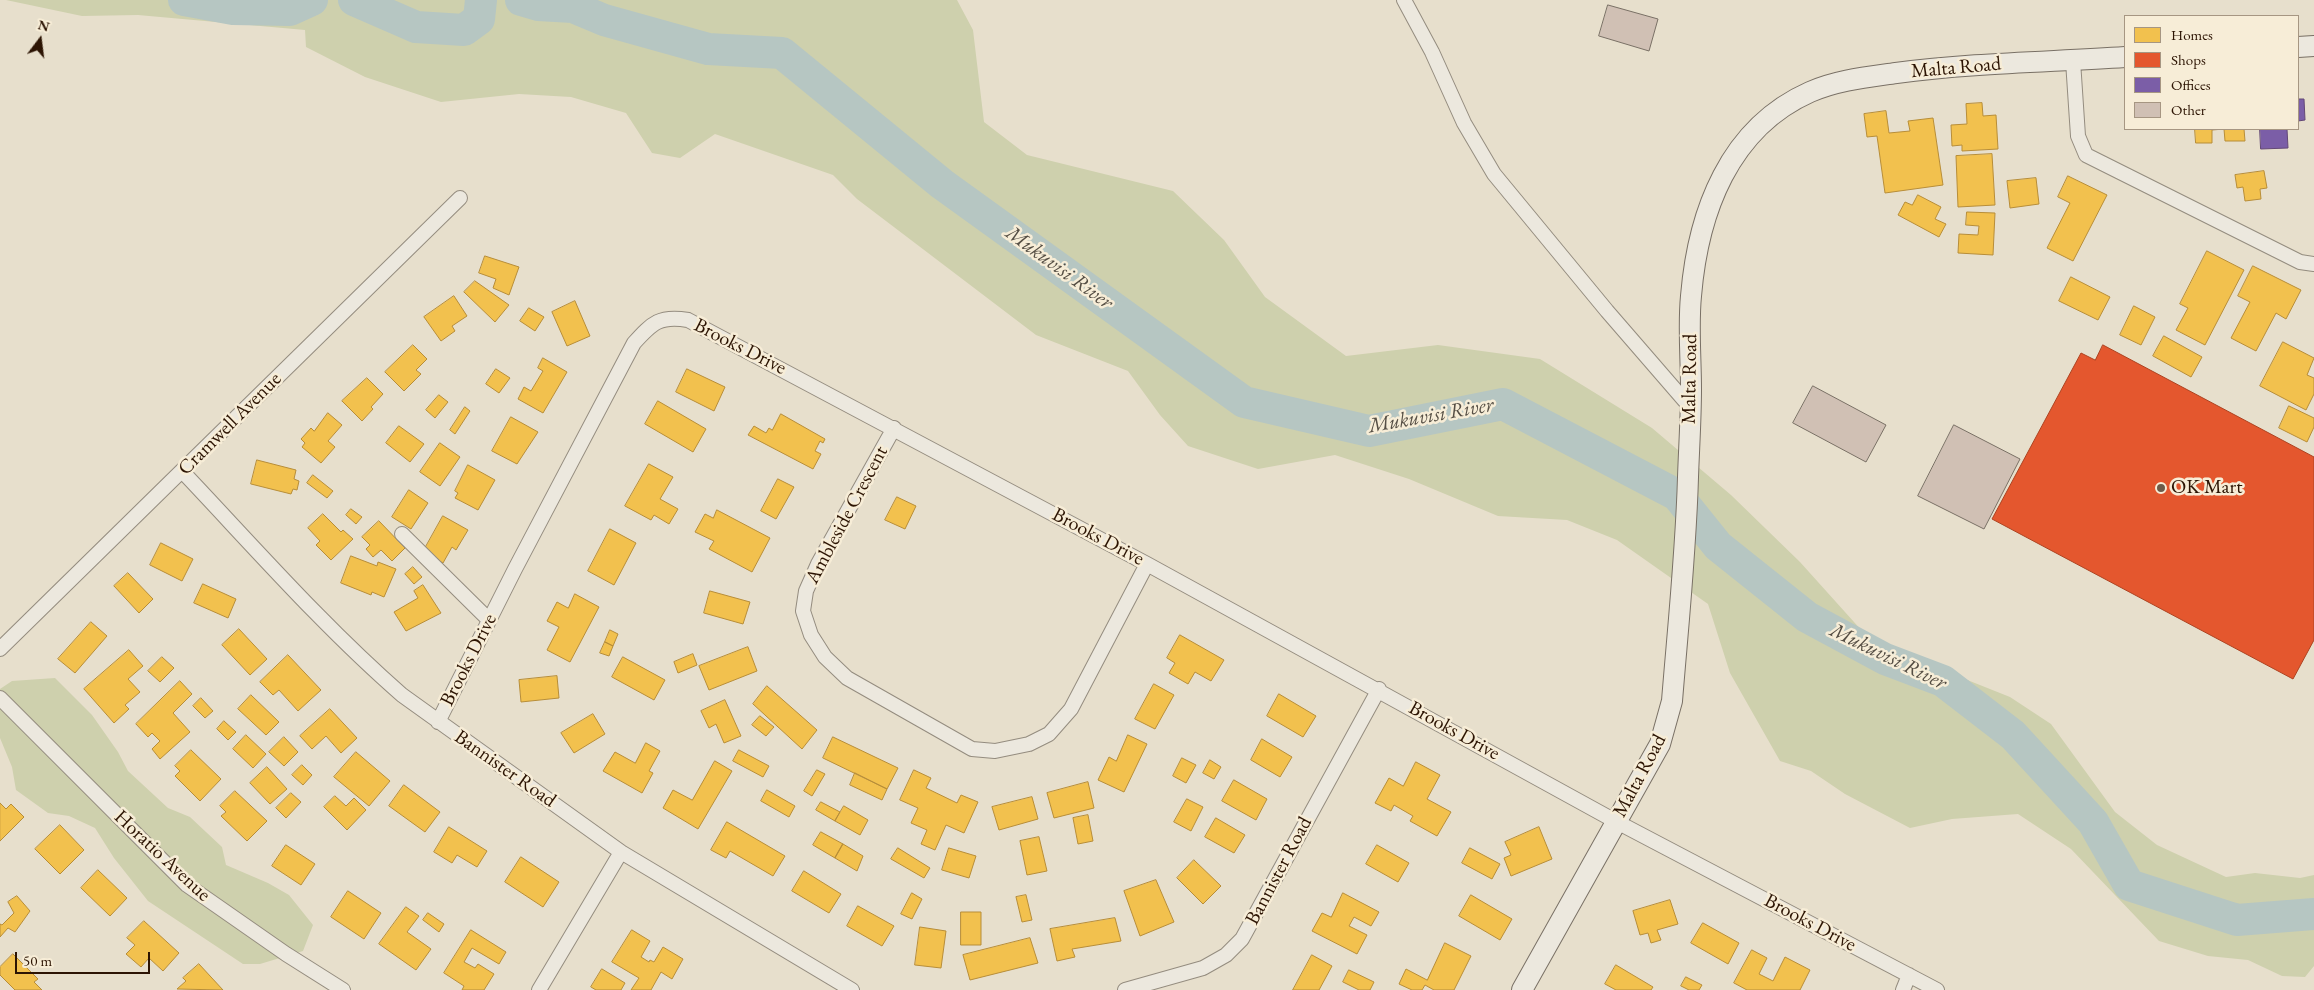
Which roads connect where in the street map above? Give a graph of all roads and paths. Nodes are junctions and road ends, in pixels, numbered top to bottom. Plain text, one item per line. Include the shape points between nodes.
1 (1404, 0) edge
2 (2314, 46) edge
3 (2299, 47) edge
4 (2124, 57) edge
5 (2073, 61) junction
6 (460, 198) dead end
7 (2314, 264) edge
8 (1691, 408) junction
9 (894, 428) junction
10 (182, 471) junction
11 (402, 534) dead end
12 (1147, 564) junction
13 (489, 620) junction
14 (0, 649) edge
15 (1379, 689) junction
16 (0, 698) edge
17 (438, 722) junction
18 (1617, 822) junction
19 (621, 852) junction
20 (1910, 975) junction
21 (343, 990) edge
22 (539, 990) edge
23 (852, 990) edge
24 (1125, 990) edge
25 (1522, 990) edge
26 (1903, 990) edge
27 (1937, 990) edge

1 - 8 street via 1464,123 1494,174
2 - 3 street
4 - 5 street, Malta Road
5 - 7 street via 2078,136 2086,155 2300,262
5 - 8 street, Malta Road via 1960,65 1854,79 1812,91 1759,125 1723,172 1708,208 1699,242 1691,297
6 - 10 street, Cramwell Avenue
8 - 18 street, Malta Road via 1673,692 1660,744
9 - 12 street, Brooks Drive
9 - 12 street, Ambleside Crescent via 818,564 806,591 803,611 811,635 825,657 847,678 972,749 994,751 1029,744 1048,734 1071,709
9 - 13 street, Brooks Drive via 688,320 672,317 659,320 648,327 634,344
10 - 14 street, Cramwell Avenue
10 - 17 street, Bannister Road via 372,668
11 - 13 street
12 - 15 street, Brooks Drive
13 - 17 street, Brooks Drive
15 - 18 street, Brooks Drive
15 - 24 street, Bannister Road via 1242,939 1226,956 1203,968
16 - 21 street, Horatio Avenue via 187,885
17 - 19 street, Bannister Road
18 - 20 street, Brooks Drive
18 - 25 street, Malta Road
19 - 22 street
19 - 23 street, Bannister Road
20 - 26 street
20 - 27 street, Brooks Drive

